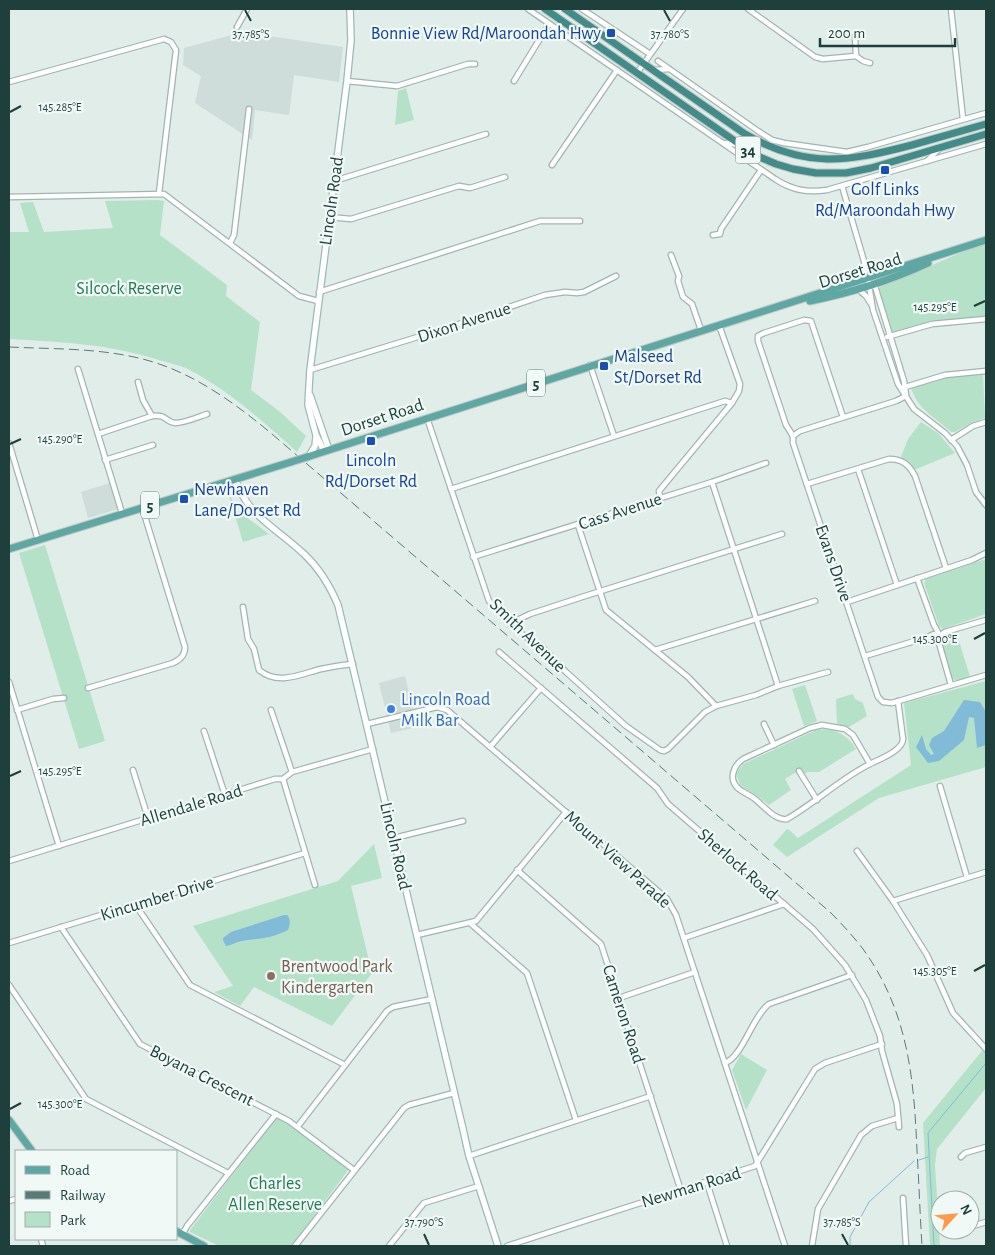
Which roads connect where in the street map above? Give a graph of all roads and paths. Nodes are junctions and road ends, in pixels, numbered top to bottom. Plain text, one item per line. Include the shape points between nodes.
1 (247, 9) edge
2 (350, 9) edge
3 (528, 9) edge
4 (544, 9) edge
5 (565, 9) edge
6 (582, 9) edge
7 (683, 9) edge
8 (748, 9) edge
9 (951, 9) edge
10 (549, 24) junction
11 (237, 27) dead end
12 (855, 38) dead end
13 (650, 54) junction
14 (856, 56) junction
15 (658, 61) dead end
16 (644, 63) junction
17 (870, 63) dead end
18 (475, 64) dead end
19 (669, 69) junction
20 (618, 70) junction
21 (654, 70) junction
22 (637, 73) junction
23 (347, 81) junction
24 (514, 81) dead end
25 (9, 82) edge
26 (249, 109) dead end
27 (986, 112) edge
28 (963, 119) junction
29 (986, 124) edge
30 (486, 134) dead end
31 (986, 134) edge
32 (722, 142) junction
33 (986, 144) edge
34 (740, 145) junction
35 (940, 148) junction
36 (746, 160) junction
37 (927, 161) junction
38 (552, 165) dead end
39 (761, 170) junction
40 (505, 177) dead end
41 (334, 181) junction
42 (842, 186) junction
43 (159, 193) junction
44 (9, 197) edge
45 (329, 217) junction
46 (580, 221) dead end
47 (726, 233) dead end
48 (720, 234) junction
49 (713, 236) dead end
50 (986, 240) edge
51 (230, 243) junction
52 (671, 255) dead end
53 (864, 262) junction
54 (616, 276) dead end
55 (872, 280) junction
56 (859, 285) junction
57 (319, 292) junction
58 (318, 301) junction
59 (874, 310) junction
60 (986, 319) edge
61 (719, 325) junction
62 (701, 330) junction
63 (890, 336) junction
64 (884, 338) junction
65 (590, 365) junction
66 (78, 369) dead end
67 (310, 370) junction
68 (986, 371) edge
69 (138, 382) dead end
70 (903, 387) junction
71 (310, 393) junction
72 (906, 396) junction
73 (732, 403) junction
74 (207, 414) dead end
75 (152, 416) junction
76 (843, 417) junction
77 (426, 418) junction
78 (986, 422) edge
79 (98, 434) junction
80 (316, 435) junction
81 (614, 436) junction
82 (793, 436) junction
83 (951, 440) junction
84 (9, 443) edge
85 (153, 445) dead end
86 (326, 450) junction
87 (308, 456) junction
88 (106, 460) junction
89 (766, 463) dead end
90 (858, 469) junction
91 (235, 479) junction
92 (712, 482) junction
93 (808, 484) junction
94 (451, 489) junction
95 (660, 498) junction
96 (986, 505) edge
97 (142, 508) junction
98 (122, 513) junction
99 (578, 525) junction
100 (782, 534) dead end
101 (38, 540) junction
102 (9, 549) edge
103 (734, 549) junction
104 (986, 553) edge
105 (473, 557) junction
106 (946, 568) junction
107 (917, 578) junction
108 (897, 585) junction
109 (599, 592) junction
110 (815, 600) dead end
111 (847, 602) junction
112 (243, 607) dead end
113 (756, 620) junction
114 (986, 620) edge
115 (511, 623) junction
116 (936, 635) junction
117 (655, 650) junction
118 (499, 652) dead end
119 (865, 656) junction
120 (352, 664) junction
121 (828, 672) dead end
122 (986, 675) edge
123 (9, 682) edge
124 (951, 685) junction
125 (778, 686) junction
126 (88, 688) dead end
127 (541, 688) junction
128 (64, 698) dead end
129 (898, 701) junction
130 (716, 706) junction
131 (18, 710) junction
132 (271, 710) dead end
133 (367, 724) junction
134 (764, 724) dead end
135 (204, 730) dead end
136 (774, 745) junction
137 (490, 747) junction
138 (373, 749) junction
139 (870, 764) junction
140 (133, 770) dead end
141 (799, 771) dead end
142 (292, 772) junction
143 (283, 779) junction
144 (940, 786) dead end
145 (225, 795) junction
146 (817, 800) junction
147 (566, 812) junction
148 (148, 818) junction
149 (463, 821) dead end
150 (394, 838) junction
151 (59, 846) junction
152 (857, 851) dead end
153 (305, 853) junction
154 (9, 861) edge
155 (517, 870) junction
156 (986, 872) edge
157 (967, 877) junction
158 (315, 885) dead end
159 (893, 901) junction
160 (135, 904) junction
161 (784, 904) junction
162 (470, 923) junction
163 (60, 927) junction
164 (417, 935) junction
165 (684, 938) junction
166 (9, 943) edge
167 (695, 972) junction
168 (852, 975) junction
169 (9, 985) edge
170 (619, 998) junction
171 (432, 999) junction
172 (882, 1044) junction
173 (986, 1049) edge
174 (725, 1063) junction
175 (345, 1065) junction
176 (454, 1093) junction
177 (651, 1096) junction
178 (276, 1114) junction
179 (898, 1118) junction
180 (9, 1120) edge
181 (576, 1120) junction
182 (298, 1126) junction
183 (899, 1127) dead end
184 (986, 1146) edge
185 (27, 1149) edge
186 (470, 1156) junction
187 (961, 1157) dead end
188 (758, 1163) junction
189 (354, 1170) junction
190 (228, 1173) junction
191 (707, 1183) junction
192 (479, 1186) junction
193 (682, 1191) junction
194 (903, 1198) dead end
195 (179, 1233) edge
196 (204, 1246) edge
197 (295, 1246) edge
198 (389, 1246) edge
199 (498, 1246) edge
200 (507, 1246) edge
201 (727, 1246) edge
202 (784, 1246) edge
203 (812, 1246) edge
204 (906, 1246) edge

1 - 11 street
2 - 23 main road, Lincoln Road
3 - 10 street
4 - 22 highway, 34
5 - 16 highway, 34
6 - 13 street
7 - 13 street
8 - 14 street via 815,57
9 - 28 street
10 - 20 street
10 - 24 street
12 - 14 street
13 - 16 street
14 - 17 street
15 - 19 street
16 - 21 highway, 34
16 - 22 street
18 - 23 street via 397,86
19 - 21 street
19 - 28 street via 758,131 784,143 847,152
20 - 32 street
20 - 38 street
21 - 29 highway, 34 via 745,134 768,147 793,155 836,160 873,155
22 - 34 highway, 34
23 - 41 main road, Lincoln Road
25 - 43 street via 164,39 171,42 176,50
26 - 51 street via 234,235
27 - 28 street
30 - 41 street
31 - 35 highway, 34
32 - 34 street
32 - 36 street
33 - 37 street
34 - 35 highway, 34 via 776,164 831,174 871,168
34 - 36 street
35 - 37 street
36 - 39 street
37 - 42 street
39 - 42 street via 794,189 816,192
39 - 48 street
40 - 45 street via 470,188 459,186 351,219
41 - 45 main road, Lincoln Road
42 - 53 street
43 - 44 street
43 - 51 street
45 - 57 main road, Lincoln Road
46 - 57 street via 540,221
47 - 48 street
48 - 49 street
50 - 55 main road, Dorset Road / 5 via 962,247 912,270
51 - 58 street via 299,296
52 - 62 street via 683,297 692,304
53 - 55 street
53 - 56 street via 865,273
54 - 67 street, Dixon Avenue via 584,292 546,295
55 - 56 main road, Dorset Road / 5
55 - 59 street
55 - 63 street
56 - 59 street
56 - 61 main road, Dorset Road / 5 via 833,296 763,310
57 - 58 main road, Lincoln Road
58 - 67 main road, Lincoln Road
59 - 64 street
60 - 63 street via 932,324
61 - 62 main road, Dorset Road / 5
61 - 73 street via 740,384
62 - 65 main road, Dorset Road / 5
63 - 64 street
63 - 70 street
64 - 70 street via 896,380
65 - 77 main road, Dorset Road / 5
65 - 81 street
66 - 79 street
67 - 71 main road, Lincoln Road
68 - 70 street via 945,375
69 - 75 street
70 - 72 street
71 - 80 main road, Lincoln Road via 308,405
71 - 86 main road, Lincoln Road
72 - 76 street
72 - 83 street via 919,414
73 - 81 street via 725,401
73 - 95 street via 658,490
74 - 75 street via 178,423 160,415
75 - 79 street
76 - 82 street
76 - 82 street, Evans Drive via 810,321 764,332 758,336 758,341 786,425
77 - 86 main road, Dorset Road / 5
77 - 94 street, Smith Avenue
78 - 83 street
79 - 88 street
80 - 86 main road, Lincoln Road
80 - 87 main road via 316,446
81 - 94 street
82 - 93 street, Evans Drive
83 - 96 street via 963,457 976,492
84 - 101 street
85 - 88 street
86 - 87 main road, Dorset Road / 5
87 - 91 main road, Dorset Road / 5, bridge
88 - 98 street
89 - 92 street, Cass Avenue
90 - 93 street
90 - 106 street via 889,459 903,461 910,466
90 - 108 street
91 - 97 main road, Dorset Road / 5
91 - 120 main road, Lincoln Road via 249,507 306,555 323,577 338,605
92 - 95 street, Cass Avenue
92 - 103 street
93 - 111 street, Evans Drive
94 - 105 street, Smith Avenue
95 - 99 street, Cass Avenue
97 - 98 main road, Dorset Road / 5
97 - 126 street via 185,647 183,656 173,663
98 - 101 main road, Dorset Road / 5
99 - 105 street, Cass Avenue
99 - 109 street
100 - 103 street
101 - 102 main road, Dorset Road / 5
103 - 109 street
103 - 113 street
104 - 106 street
105 - 115 street, Smith Avenue via 489,601
106 - 107 street
107 - 108 street
107 - 116 street
108 - 111 street
109 - 115 street
109 - 117 street via 606,610
110 - 113 street
111 - 119 street, Evans Drive
112 - 120 street via 248,639 259,670 266,675 295,678
113 - 117 street
113 - 125 street
114 - 116 street
115 - 130 street, Smith Avenue via 544,649 626,726 660,750 668,750
116 - 119 street
116 - 124 street
117 - 130 street
118 - 127 street, Sherlock Road
119 - 129 street, Evans Drive via 878,697 888,703
120 - 133 main road, Lincoln Road
121 - 125 street
122 - 124 street
123 - 131 street
124 - 129 street
125 - 130 street
127 - 137 street
127 - 161 street, Sherlock Road
128 - 131 street
129 - 139 street via 903,743
131 - 151 street
132 - 142 street
133 - 137 street, Mount View Parade via 440,707
133 - 138 main road, Lincoln Road
134 - 136 street
135 - 145 street
136 - 139 street via 814,726 845,729
136 - 146 street via 737,764 733,773 736,787 782,820
137 - 147 street, Mount View Parade
138 - 142 street, Allendale Road
138 - 150 main road, Lincoln Road
139 - 146 street
140 - 148 street
141 - 146 street
142 - 143 street, Allendale Road
143 - 145 street, Allendale Road
143 - 153 street
144 - 157 street
145 - 148 street, Allendale Road
147 - 155 street
147 - 165 street, Mount View Parade via 667,899
148 - 151 street, Allendale Road
149 - 150 street
150 - 164 main road, Lincoln Road
151 - 154 street, Allendale Road
152 - 159 street
153 - 158 street
153 - 160 street, Kincumber Drive
155 - 162 street via 476,921
155 - 170 street, Cameron Road via 598,940
156 - 157 street
157 - 159 street
159 - 173 street via 927,955 953,1013
160 - 163 street, Kincumber Drive
160 - 175 street via 190,985
161 - 165 street
161 - 168 street, Sherlock Road via 821,937
162 - 164 street
162 - 181 street via 526,973
163 - 166 street, Kincumber Drive
163 - 178 street, Boyana Crescent via 140,1044
164 - 171 main road, Lincoln Road
165 - 167 street, Mount View Parade
167 - 170 street
167 - 174 street, Mount View Parade
168 - 172 street, Sherlock Road via 871,1011
168 - 174 street via 769,1004 761,1011 735,1056
169 - 190 street via 86,1099
170 - 177 street, Cameron Road
171 - 175 street via 387,1010
171 - 176 main road, Lincoln Road
172 - 179 street, Sherlock Road via 898,1104
172 - 188 street, Newman Road via 815,1069
174 - 188 street, Mount View Parade
175 - 182 street
176 - 186 main road, Lincoln Road
176 - 189 street via 409,1104
177 - 181 street
177 - 193 street, Cameron Road
178 - 182 street, Boyana Crescent
178 - 190 street
179 - 183 street, Sherlock Road
179 - 203 street via 872,1126 861,1135 818,1209
180 - 185 main road
181 - 186 street
182 - 189 street, Boyana Crescent
184 - 187 street
186 - 192 main road, Lincoln Road
188 - 191 street, Newman Road via 750,1169
188 - 202 street, Mount View Parade
189 - 197 street
190 - 195 street
191 - 193 street, Newman Road
191 - 201 street
192 - 198 street via 424,1203
192 - 199 main road, Lincoln Road
193 - 200 street, Newman Road
194 - 204 street
195 - 196 main road

